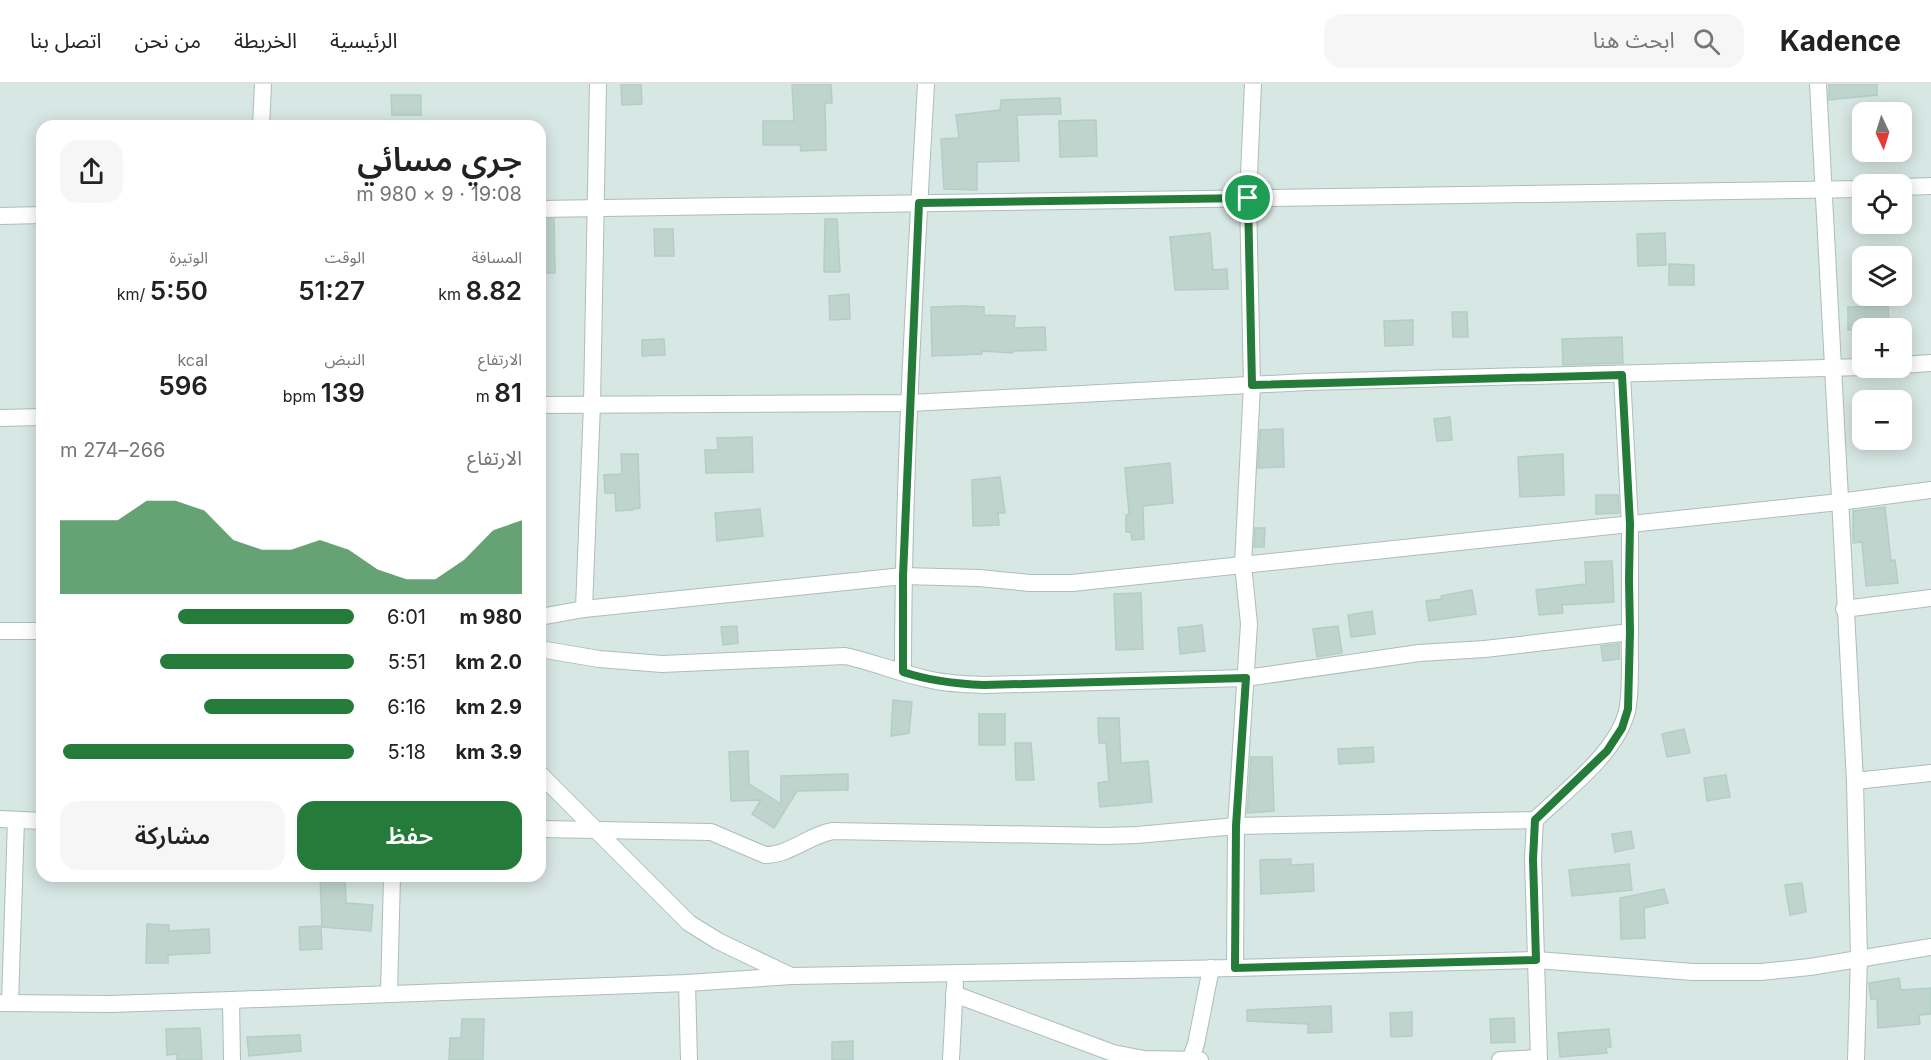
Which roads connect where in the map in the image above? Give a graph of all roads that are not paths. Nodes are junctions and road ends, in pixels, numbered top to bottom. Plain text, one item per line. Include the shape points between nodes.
1 (263, 84) edge
2 (598, 84) edge
3 (926, 84) edge
4 (1253, 84) edge
5 (1818, 84) edge
6 (261, 120) edge
7 (1931, 186) edge
8 (1912, 187) edge
9 (1852, 189) edge
10 (1823, 190) junction
11 (1248, 198) junction
12 (919, 203) junction
13 (546, 208) edge
14 (595, 208) junction
15 (36, 215) edge
16 (0, 216) edge
17 (1931, 363) edge
18 (1912, 364) edge
19 (1852, 368) edge
20 (1833, 369) junction
21 (1622, 375) junction
22 (1252, 385) junction
23 (910, 403) junction
24 (592, 404) junction
25 (546, 405) edge
26 (36, 417) edge
27 (0, 418) edge
28 (1931, 490) edge
29 (1839, 502) junction
30 (1630, 524) junction
31 (1243, 565) junction
32 (903, 576) junction
33 (1931, 598) edge
34 (584, 609) junction
35 (1844, 609) junction
36 (546, 616) edge
37 (0, 631) edge
38 (36, 631) edge
39 (1630, 632) junction
40 (546, 650) edge
41 (903, 672) junction
42 (1246, 678) junction
43 (1931, 773) edge
44 (546, 780) edge
45 (1855, 781) junction
46 (8, 819) edge
47 (1535, 820) junction
48 (36, 821) edge
49 (1236, 826) junction
50 (546, 829) edge
51 (595, 830) junction
52 (392, 882) edge
53 (1931, 946) edge
54 (1859, 958) junction
55 (1536, 960) junction
56 (1211, 968) junction
57 (1235, 968) junction
58 (956, 973) junction
59 (792, 976) junction
60 (687, 983) junction
61 (389, 994) junction
62 (954, 994) junction
63 (231, 1000) junction
64 (5, 1003) edge
65 (1539, 1059) edge
66 (232, 1060) edge
67 (689, 1060) edge
68 (951, 1060) edge
69 (1191, 1060) edge
70 (1200, 1060) edge
71 (1500, 1060) edge
72 (1856, 1060) edge

1 - 6 street
2 - 14 street
3 - 12 street
4 - 11 street
5 - 10 street
7 - 8 street
9 - 10 street
10 - 11 street
10 - 20 street
11 - 12 street
11 - 22 street
12 - 14 street
12 - 23 street
13 - 14 street
14 - 24 street
15 - 16 street
17 - 18 street
19 - 20 street
20 - 21 street
20 - 29 street
21 - 22 street
21 - 30 street
22 - 23 street
22 - 31 street
23 - 24 street
23 - 32 street
24 - 25 street
24 - 34 street
26 - 27 street
28 - 29 street
29 - 30 street
29 - 35 street
30 - 31 street
30 - 39 street
31 - 32 street via 1072,583
31 - 42 street via 1249,624
32 - 34 street
32 - 41 street
33 - 35 street
34 - 36 street
35 - 45 street
37 - 38 street
39 - 42 street via 1419,653
39 - 47 street via 1628,709 1622,728 1607,751
40 - 41 street via 662,664 845,656
41 - 42 street via 974,685
42 - 49 street
43 - 45 street
44 - 51 street
45 - 54 street
46 - 48 street
46 - 64 street
47 - 49 street
47 - 55 street
49 - 51 street via 1105,836 833,831 774,855 765,855 711,832
49 - 57 street
50 - 51 street
51 - 59 street via 689,923
52 - 61 street
53 - 54 street
54 - 55 street via 1761,972 1693,972
54 - 72 street
55 - 57 street
55 - 65 street
56 - 57 street
56 - 58 street
56 - 69 street
58 - 59 street
58 - 62 street
59 - 60 street
60 - 61 street
60 - 67 street
61 - 63 street
62 - 68 street
62 - 69 street via 1113,1053 1144,1059
63 - 64 street
63 - 66 street
65 - 71 street
69 - 70 street

